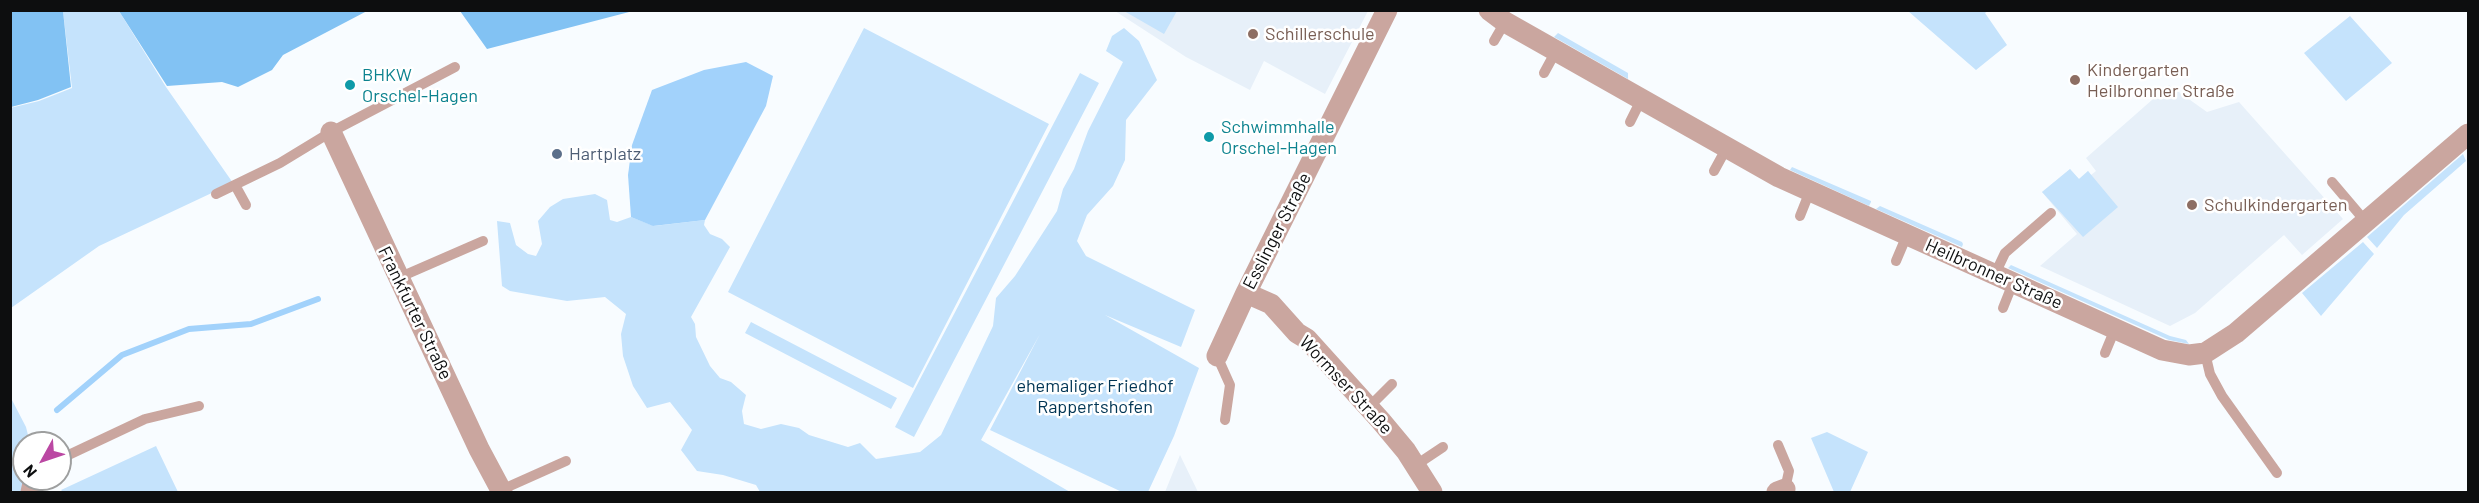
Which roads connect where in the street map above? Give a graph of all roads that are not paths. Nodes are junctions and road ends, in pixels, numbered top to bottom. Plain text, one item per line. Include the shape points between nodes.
1 (1387, 10) edge
2 (1497, 16) edge
3 (1494, 42) dead end
4 (1556, 51) junction
5 (455, 67) dead end
6 (1544, 73) dead end
7 (1641, 100) junction
8 (1629, 122) dead end
9 (331, 132) junction
10 (2467, 140) edge
11 (1726, 148) junction
12 (1714, 171) dead end
13 (2332, 182) dead end
14 (236, 185) junction
15 (1810, 191) junction
16 (216, 194) dead end
17 (246, 205) dead end
18 (2051, 213) dead end
19 (1800, 216) dead end
20 (2366, 222) junction
21 (1907, 235) junction
22 (483, 241) dead end
23 (1896, 261) dead end
24 (398, 278) junction
25 (2004, 279) junction
26 (1246, 292) junction
27 (2003, 308) dead end
28 (2115, 329) junction
29 (2105, 353) dead end
30 (2205, 353) junction
31 (1217, 356) joint
32 (1392, 384) dead end
33 (199, 406) dead end
34 (1369, 407) junction
35 (1225, 420) dead end
36 (1778, 445) dead end
37 (1443, 447) dead end
38 (72, 453) edge
39 (566, 461) dead end
40 (1416, 465) junction
41 (2277, 473) dead end
42 (1783, 484) edge
43 (502, 491) edge
44 (1432, 492) edge

1 - 26 street, Esslinger Straße
2 - 3 lane
2 - 4 street, Heilbronner Straße
4 - 6 lane
4 - 7 street, Heilbronner Straße
5 - 9 lane
7 - 8 lane
7 - 11 street, Heilbronner Straße
9 - 14 lane
9 - 24 street, Frankfurter Straße
10 - 20 street
11 - 12 lane
11 - 15 street, Heilbronner Straße
13 - 20 lane
14 - 16 lane
14 - 17 lane
15 - 19 lane
15 - 21 street, Heilbronner Straße
18 - 25 lane via 2005,253
20 - 30 street via 2236,333
21 - 23 lane
21 - 25 street, Heilbronner Straße
22 - 24 lane via 448,250
24 - 43 street, Frankfurter Straße
25 - 27 lane
25 - 28 street, Heilbronner Straße
26 - 31 street, Esslinger Straße
26 - 34 street, Wormser Straße via 1271,304
28 - 29 lane
28 - 30 street, Heilbronner Straße via 2162,350 2189,355
30 - 41 lane via 2210,374 2222,396
31 - 35 lane via 1230,386
32 - 34 lane
33 - 38 lane via 145,419
34 - 40 street, Wormser Straße
36 - 42 lane
37 - 40 lane
39 - 43 lane
40 - 44 street, Wormser Straße

